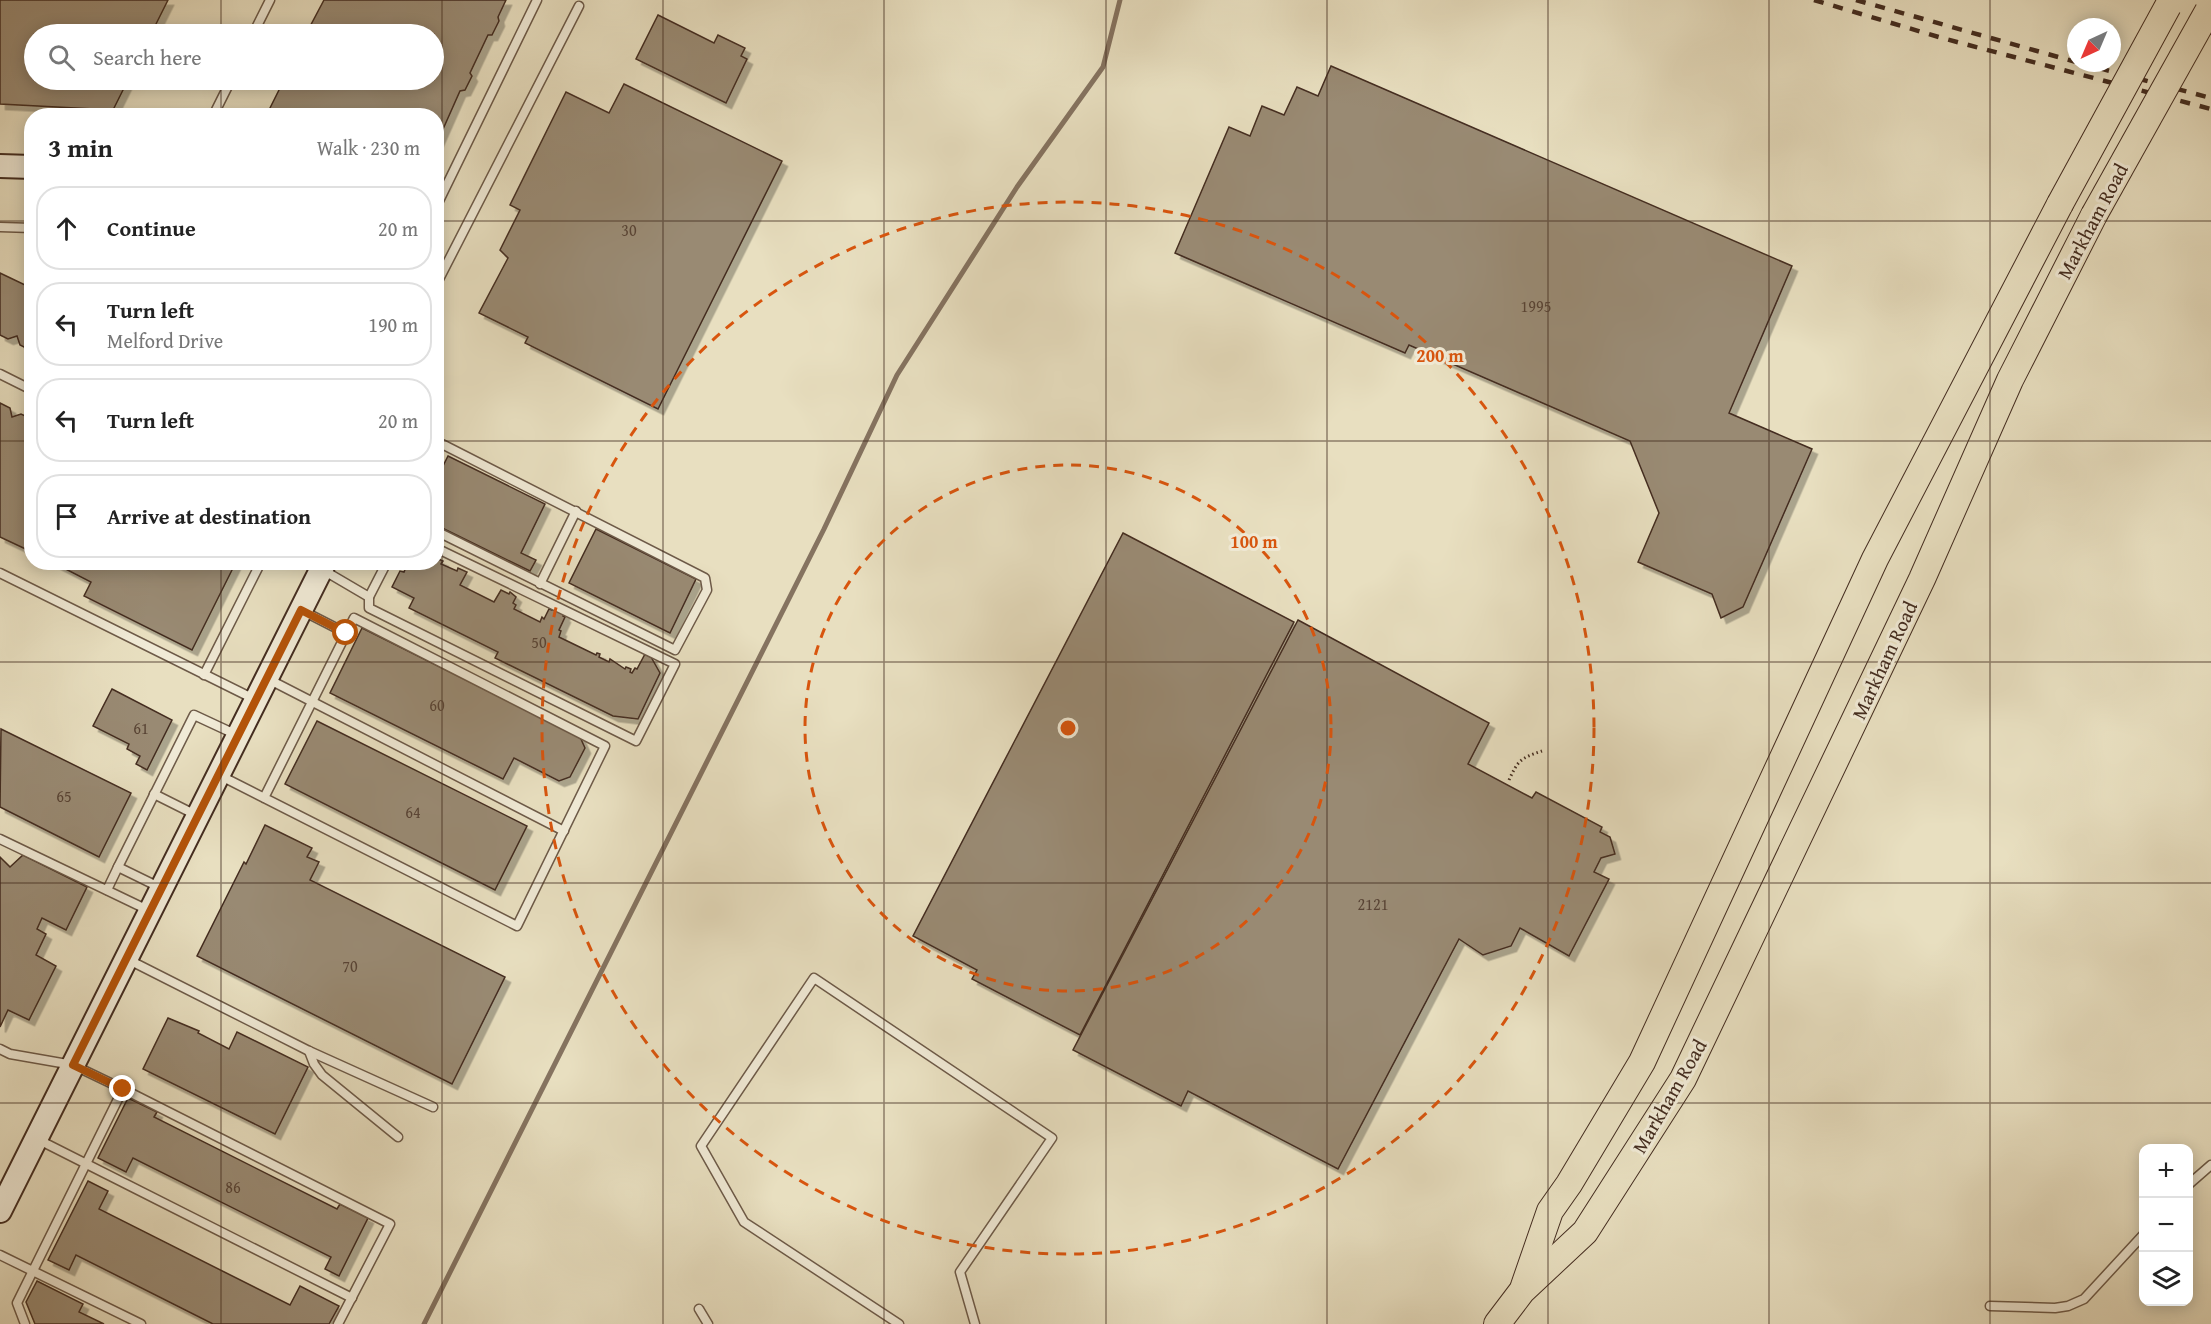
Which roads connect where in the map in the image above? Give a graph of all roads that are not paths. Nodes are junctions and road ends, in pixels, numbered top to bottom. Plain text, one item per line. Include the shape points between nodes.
1 (270, 0) edge
2 (537, 0) edge
3 (2170, 3) edge
4 (579, 6) dead end
5 (2209, 8) edge
6 (258, 24) edge
7 (226, 90) edge
8 (217, 108) edge
9 (0, 166) edge
10 (24, 167) edge
11 (444, 191) edge
12 (0, 226) edge
13 (24, 228) edge
14 (444, 269) edge
15 (0, 374) edge
16 (24, 386) edge
17 (444, 445) edge
18 (576, 511) junction
19 (444, 535) edge
20 (444, 553) edge
21 (257, 570) edge
22 (321, 570) edge
23 (329, 570) edge
24 (383, 570) edge
25 (0, 573) edge
26 (540, 584) junction
27 (369, 597) junction
28 (301, 610) junction
29 (346, 633) junction
30 (204, 675) junction
31 (267, 679) junction
32 (256, 700) junction
33 (312, 702) junction
34 (238, 736) junction
35 (219, 775) junction
36 (154, 794) junction
37 (264, 798) junction
38 (198, 816) junction
39 (564, 831) junction
40 (0, 838) edge
41 (118, 867) junction
42 (162, 888) junction
43 (107, 890) junction
44 (150, 911) junction
45 (127, 959) junction
46 (0, 1049) edge
47 (309, 1051) junction
48 (73, 1065) junction
49 (123, 1089) junction
50 (433, 1107) dead end
51 (398, 1137) dead end
52 (37, 1138) junction
53 (85, 1164) junction
54 (2211, 1164) edge
55 (2193, 1180) edge
56 (0, 1211) edge
57 (2139, 1239) edge
58 (0, 1255) edge
59 (33, 1270) junction
60 (1522, 1291) junction
61 (352, 1298) junction
62 (1989, 1306) dead end
63 (699, 1309) dead end
64 (25, 1324) edge
65 (141, 1324) edge
66 (338, 1324) edge
67 (708, 1324) edge
68 (899, 1324) edge
69 (975, 1324) edge
70 (1497, 1324) edge

1 - 6 lane
2 - 11 lane
3 - 60 main road, Markham Road, bridge via 1875,559 1642,1062 1550,1211
4 - 14 lane
5 - 60 main road, Markham Road, bridge via 2094,215 2010,380 1922,579 1683,1079 1586,1232
7 - 8 lane
9 - 10 street
12 - 13 lane
15 - 16 lane
17 - 18 lane
18 - 26 lane
18 - 26 lane via 705,578 706,590 675,650
19 - 26 lane
20 - 27 lane via 675,664 636,741 369,608
21 - 30 lane
22 - 28 street
23 - 27 lane
24 - 27 lane
25 - 30 lane
28 - 29 lane
28 - 31 street
29 - 33 lane
29 - 39 lane via 354,618 605,746
30 - 32 lane
31 - 32 street
31 - 33 lane
32 - 34 street
33 - 37 lane
33 - 39 lane
34 - 35 street
34 - 36 lane via 194,715
35 - 37 lane
35 - 38 street
36 - 38 lane
36 - 41 lane
37 - 39 lane via 517,926
38 - 42 street
40 - 43 lane
41 - 42 lane
41 - 43 lane
42 - 44 street
43 - 44 lane
44 - 45 street
45 - 47 lane
45 - 48 street
46 - 48 lane
47 - 50 lane
47 - 51 lane via 322,1075
48 - 49 lane
48 - 52 street
49 - 53 lane
49 - 61 lane via 390,1224
52 - 53 lane
52 - 56 street
53 - 59 lane
53 - 61 lane
54 - 55 lane
57 - 62 lane via 2084,1299 2055,1308
58 - 59 lane
59 - 64 lane via 17,1302
59 - 65 lane
60 - 70 main road, Markham Road
61 - 66 lane
63 - 67 lane
68 - 69 lane via 744,1222 701,1146 814,978 1052,1138 960,1272

